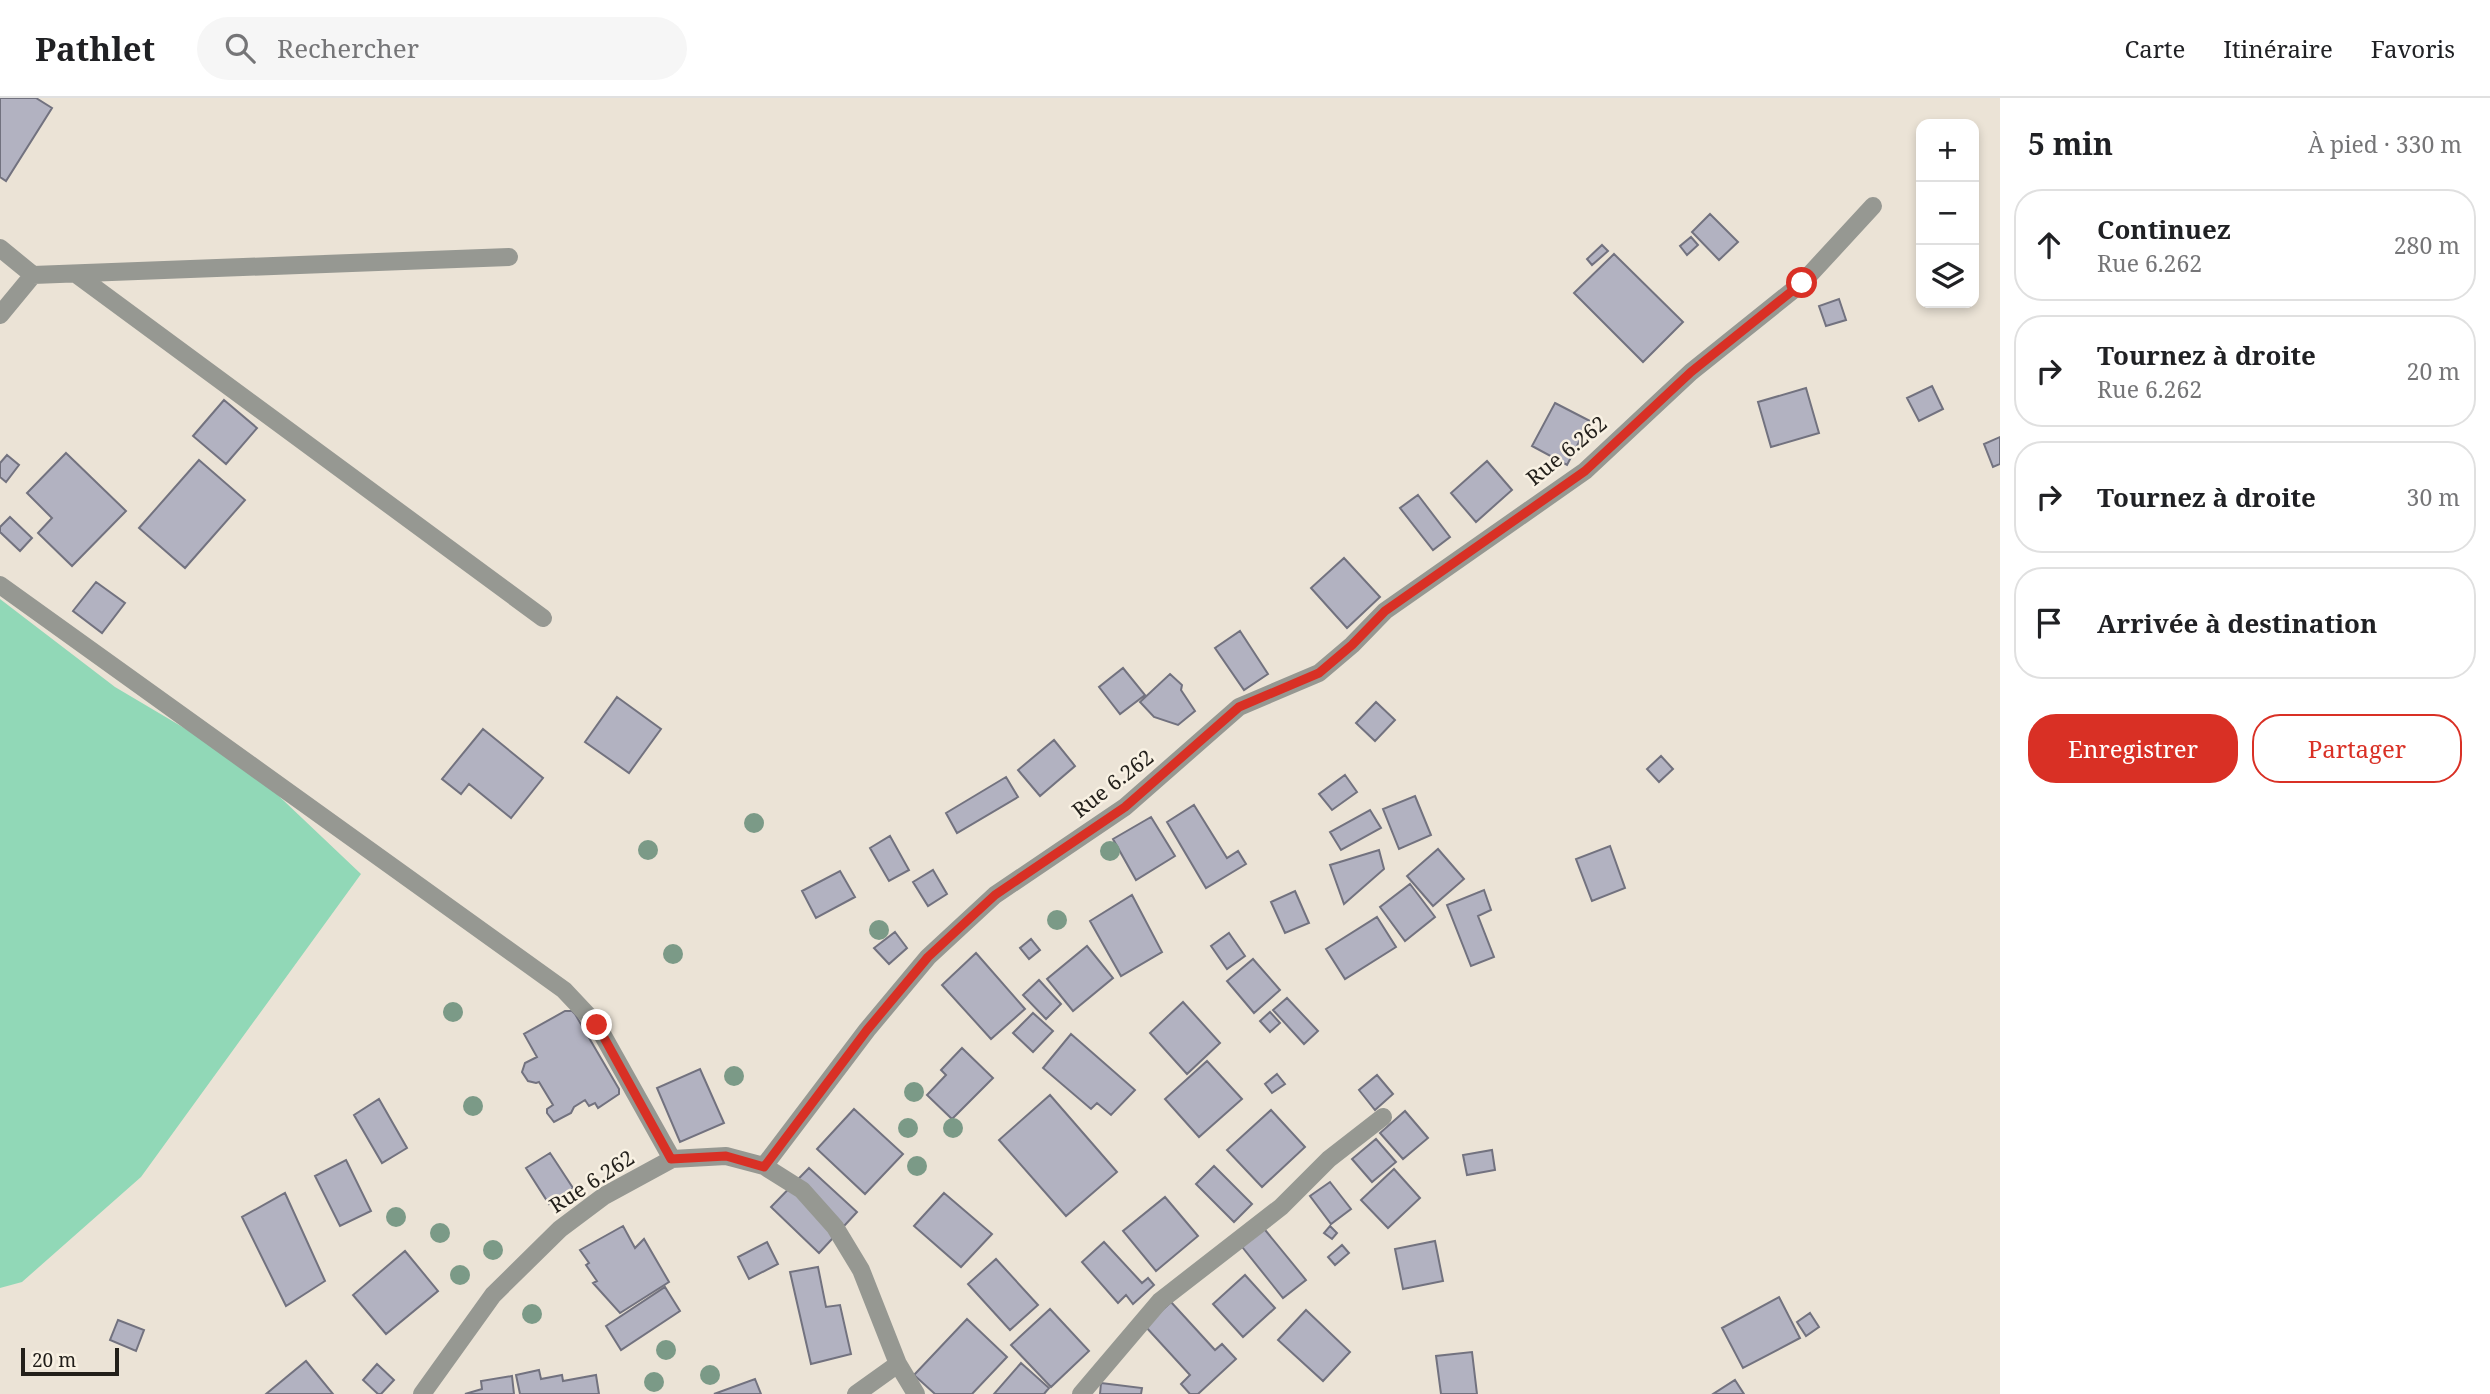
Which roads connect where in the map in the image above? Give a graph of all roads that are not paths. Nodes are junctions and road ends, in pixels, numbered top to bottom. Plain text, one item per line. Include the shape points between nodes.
1 (1873, 206) dead end
2 (0, 248) edge
3 (509, 257) dead end
4 (76, 274) junction
5 (33, 275) junction
6 (0, 315) edge
7 (0, 585) edge
8 (543, 618) dead end
9 (1383, 1117) dead end
10 (671, 1159) junction
11 (764, 1167) junction
12 (898, 1364) junction
13 (422, 1394) edge
14 (856, 1394) edge
15 (916, 1394) edge
16 (1081, 1394) edge

1 - 11 street, Rue 6.262 via 1802,283 1691,372 1585,471 1385,611 1319,673 1239,707 1125,807 995,895 928,957
2 - 5 street
3 - 4 street
4 - 5 street
4 - 8 street
5 - 6 street
7 - 10 street via 564,990 597,1025
9 - 16 street via 1329,1159 1281,1207 1160,1301
10 - 11 street, Rue 6.262 via 726,1156
10 - 13 street, Rue 6.262 via 604,1196 560,1229 493,1295
11 - 12 street via 802,1190 835,1227 860,1270
12 - 14 street
12 - 15 street

